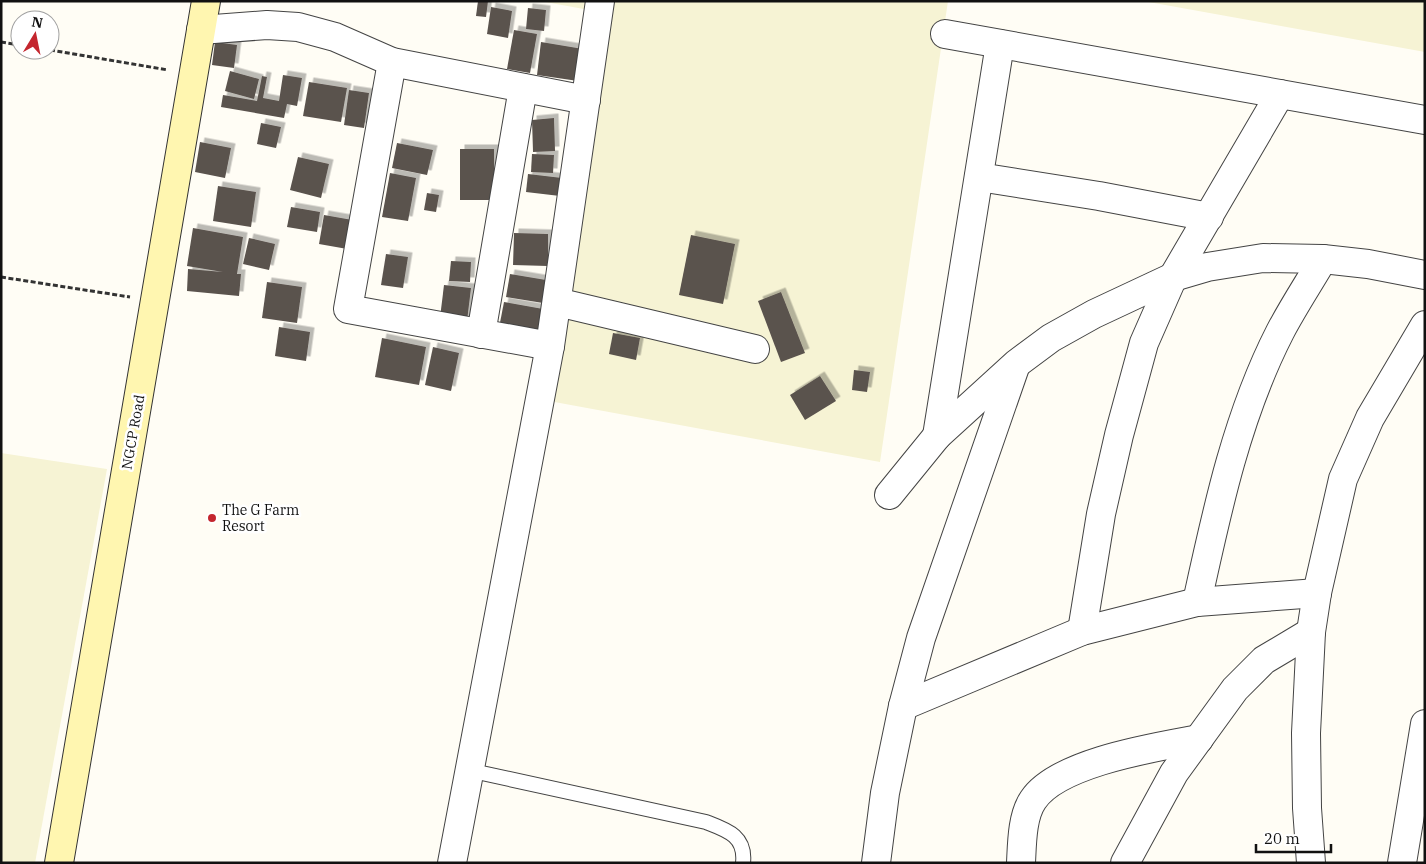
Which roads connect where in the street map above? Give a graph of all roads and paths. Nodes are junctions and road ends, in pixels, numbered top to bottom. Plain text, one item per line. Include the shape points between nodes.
1 (206, 1) edge
2 (600, 1) edge
3 (201, 30) junction
4 (945, 34) dead end
5 (1000, 44) junction
6 (60, 52) edge
7 (392, 62) junction
8 (194, 74) junction
9 (523, 88) junction
10 (1280, 94) junction
11 (586, 100) junction
12 (1425, 120) edge
13 (979, 177) junction
14 (1208, 217) junction
15 (1323, 259) junction
16 (1425, 275) edge
17 (1, 277) edge
18 (1173, 277) junction
19 (155, 300) junction
20 (557, 302) junction
21 (1425, 325) edge
22 (481, 334) junction
23 (550, 346) junction
24 (756, 349) dead end
25 (1016, 364) junction
26 (937, 436) junction
27 (889, 495) dead end
28 (1317, 593) junction
29 (1196, 602) junction
30 (1082, 631) junction
31 (1311, 632) junction
32 (903, 706) junction
33 (1425, 724) edge
34 (1199, 739) junction
35 (468, 770) junction
36 (60, 863) edge
37 (452, 863) edge
38 (743, 863) edge
39 (876, 863) edge
40 (1021, 863) edge
41 (1125, 863) edge
42 (1311, 863) edge
43 (1402, 863) edge

1 - 3 main road, NGCP Road
2 - 11 street
3 - 7 street via 267,25 298,27 335,37
3 - 8 main road, NGCP Road
4 - 5 street
5 - 10 street
5 - 13 street
6 - 8 path
7 - 9 street
7 - 22 street via 348,309
8 - 19 main road, NGCP Road
9 - 11 street
9 - 22 street
10 - 12 street
10 - 14 street
11 - 20 street
13 - 14 street
13 - 26 street
14 - 18 street
15 - 16 street
15 - 18 street via 1263,258 1207,267
15 - 29 street via 1280,332 1250,400 1219,501
17 - 19 path
18 - 25 street via 1094,314 1051,338
18 - 30 street via 1144,343 1119,435 1101,514
19 - 36 main road, NGCP Road
20 - 23 street
20 - 24 street
21 - 28 street via 1370,418 1343,479
22 - 23 street
23 - 35 street
25 - 26 street
25 - 32 street via 921,638
26 - 27 street
28 - 29 street
28 - 31 street
29 - 30 street
30 - 32 street
31 - 34 street via 1264,660 1235,689
31 - 42 street via 1306,733
32 - 39 street via 885,793
33 - 43 street
34 - 40 street via 1117,754 1063,776 1044,789 1033,799 1026,817
34 - 41 street via 1174,773
35 - 37 street
35 - 38 lane via 706,822 730,831 739,841 744,854

